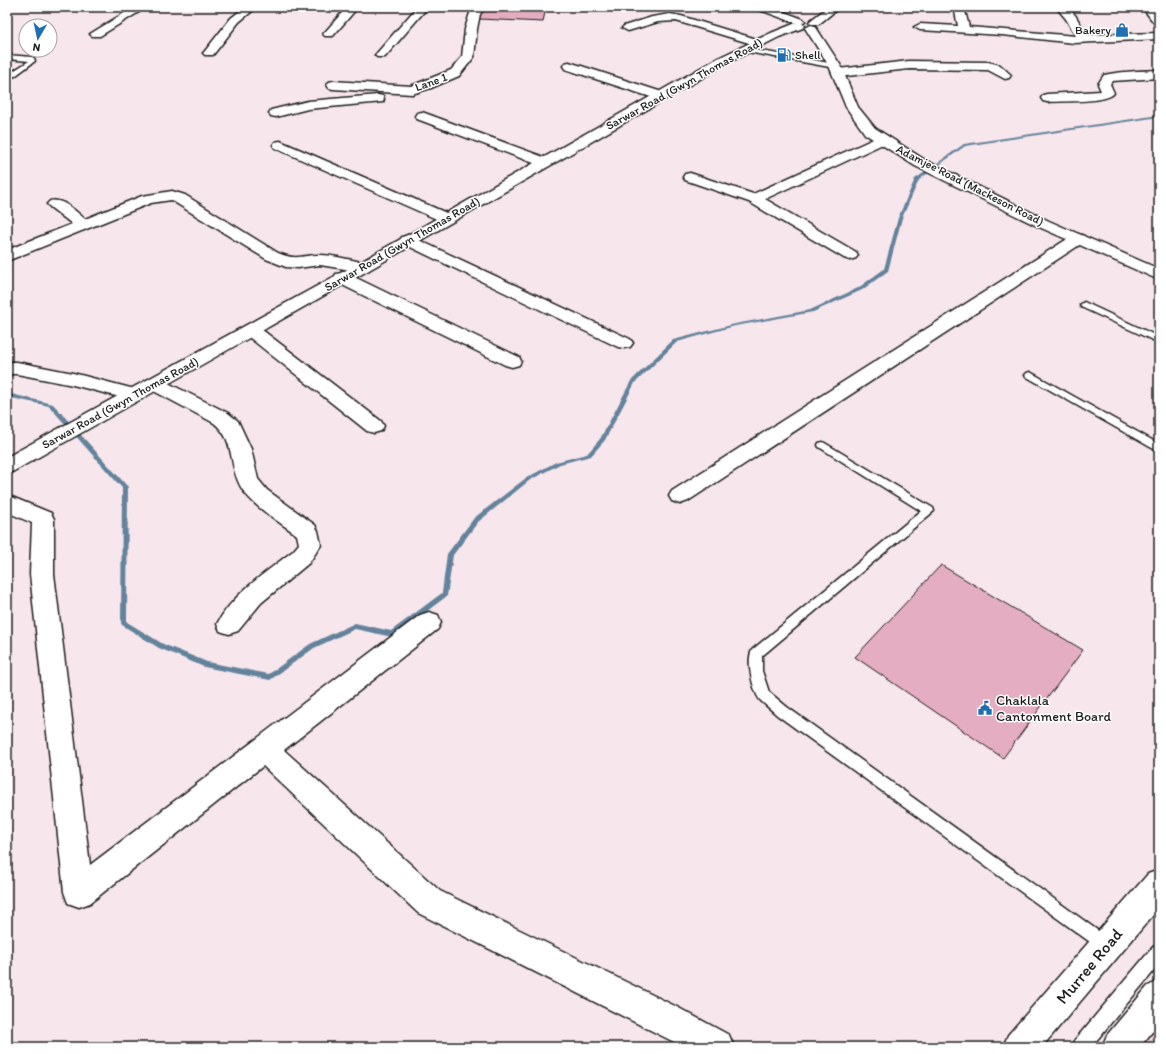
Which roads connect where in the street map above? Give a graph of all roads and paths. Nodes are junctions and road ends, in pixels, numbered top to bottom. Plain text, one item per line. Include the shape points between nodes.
1 (142, 7) edge
2 (252, 7) edge
3 (353, 7) edge
4 (423, 7) edge
5 (481, 7) edge
6 (761, 7) edge
7 (818, 7) edge
8 (835, 7) edge
9 (959, 7) edge
10 (1061, 7) edge
11 (1147, 7) edge
12 (1159, 22) edge
13 (806, 23) junction
14 (920, 27) dead end
15 (628, 28) dead end
16 (964, 29) junction
17 (96, 34) dead end
18 (328, 34) dead end
19 (1159, 36) edge
20 (1083, 39) junction
21 (759, 43) junction
22 (744, 50) junction
23 (208, 53) dead end
24 (381, 55) dead end
25 (7, 56) edge
26 (569, 66) dead end
27 (837, 70) junction
28 (1159, 74) edge
29 (1005, 75) dead end
30 (7, 77) edge
31 (333, 84) dead end
32 (412, 90) junction
33 (660, 96) junction
34 (1047, 98) dead end
35 (276, 112) dead end
36 (422, 116) dead end
37 (882, 139) junction
38 (280, 145) dead end
39 (544, 162) junction
40 (690, 177) dead end
41 (754, 199) junction
42 (55, 204) dead end
43 (446, 218) junction
44 (84, 225) junction
45 (1078, 239) junction
46 (408, 240) junction
47 (850, 254) dead end
48 (7, 256) edge
49 (363, 266) junction
50 (1159, 275) edge
51 (342, 278) junction
52 (1084, 305) dead end
53 (251, 330) junction
54 (1159, 340) edge
55 (624, 343) dead end
56 (512, 361) dead end
57 (7, 368) edge
58 (1030, 375) dead end
59 (155, 384) junction
60 (135, 395) junction
61 (374, 426) dead end
62 (823, 445) dead end
63 (1159, 449) edge
64 (7, 466) edge
65 (680, 496) dead end
66 (7, 503) edge
67 (429, 622) dead end
68 (229, 624) dead end
69 (264, 749) junction
70 (1159, 885) edge
71 (1107, 945) junction
72 (1159, 953) edge
73 (1159, 997) edge
74 (717, 1047) edge
75 (1020, 1047) edge
76 (1080, 1047) edge
77 (1119, 1047) edge

1 - 17 street
2 - 23 street via 235,20
3 - 18 street
4 - 24 street
5 - 32 street, Lane 1 via 475,13 468,57 455,73
6 - 13 street
7 - 13 street, Sarwar Road (Gwyn Thomas Road)
8 - 13 street, Sarwar Road (Gwyn Thomas Road)
9 - 16 street
10 - 20 street via 1071,16
11 - 12 street
13 - 21 street, Sarwar Road (Gwyn Thomas Road)
13 - 27 street, Adamjee Road (Mackeson Road)
14 - 16 street
15 - 21 street via 655,18 677,18
16 - 20 street via 1031,34 1062,40
19 - 20 street
21 - 22 street, Sarwar Road (Gwyn Thomas Road)
22 - 27 lane
22 - 33 street, Sarwar Road (Gwyn Thomas Road)
25 - 30 lane via 32,58 32,61 14,75
26 - 33 street
27 - 29 street via 909,65 972,66 996,68
27 - 37 street, Adamjee Road (Mackeson Road) via 852,107 870,132
28 - 34 street via 1108,78 1104,84 1108,93 1103,95
31 - 32 street, Lane 1
32 - 35 street via 392,98 308,105
33 - 39 street, Sarwar Road (Gwyn Thomas Road)
36 - 39 street
37 - 41 street
37 - 45 street, Adamjee Road (Mackeson Road) via 920,163
38 - 43 street
39 - 43 street, Sarwar Road (Gwyn Thomas Road)
40 - 41 street
41 - 47 street
42 - 44 street
43 - 46 street, Sarwar Road (Gwyn Thomas Road)
44 - 48 street
44 - 49 street via 147,199 172,196 180,198 272,256 286,262 320,260
45 - 50 street, Adamjee Road (Mackeson Road)
45 - 65 street
46 - 49 street, Sarwar Road (Gwyn Thomas Road)
46 - 55 street
49 - 51 street, Sarwar Road (Gwyn Thomas Road)
51 - 53 street, Sarwar Road (Gwyn Thomas Road)
51 - 56 street
52 - 54 lane
53 - 59 street, Sarwar Road (Gwyn Thomas Road)
53 - 61 street
57 - 60 street via 73,379
58 - 63 lane
59 - 60 street, Sarwar Road (Gwyn Thomas Road)
59 - 68 street via 221,418 231,426 242,449 248,481 259,495 307,531 310,545 301,557 253,596
60 - 64 street, Sarwar Road (Gwyn Thomas Road)
62 - 71 lane via 928,511 756,654 756,671 764,695 782,711
66 - 69 street via 43,519 42,574 79,892
67 - 69 street
69 - 74 street via 429,902 664,1018
70 - 71 street, Murree Road
71 - 75 street, Murree Road
72 - 76 lane
73 - 77 street

